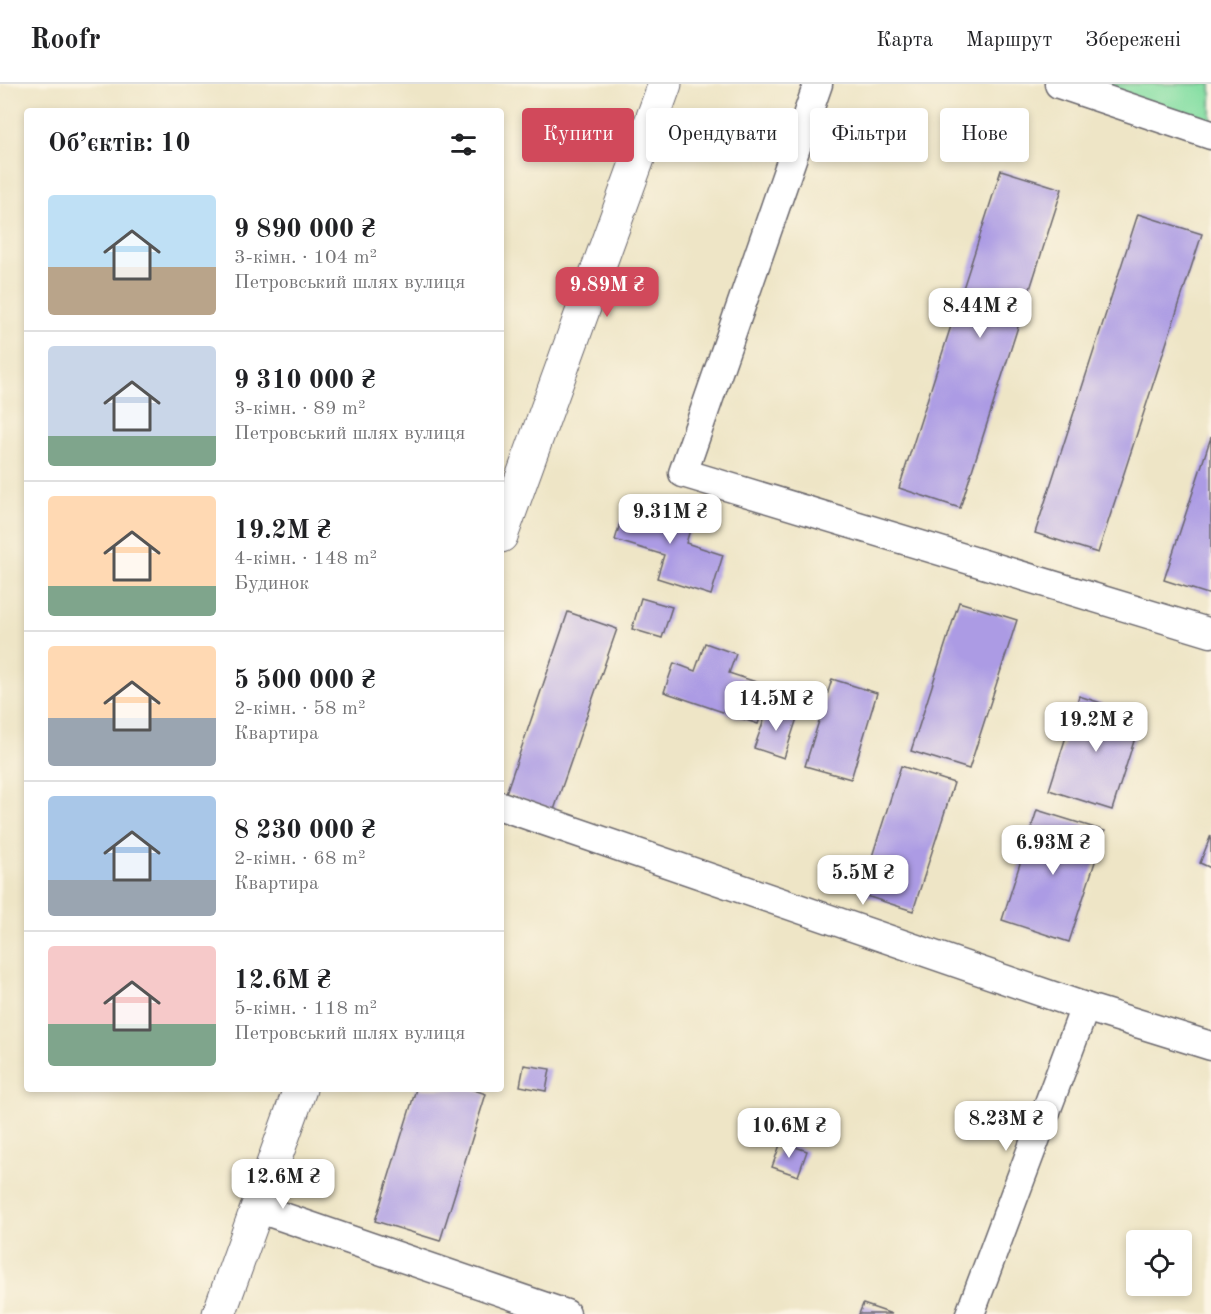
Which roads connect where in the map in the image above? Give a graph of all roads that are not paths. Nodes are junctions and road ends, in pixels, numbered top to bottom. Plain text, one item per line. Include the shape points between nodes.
1 (665, 84) edge
2 (818, 84) edge
3 (1059, 84) edge
4 (1211, 135) edge
5 (504, 528) edge
6 (1211, 633) edge
7 (504, 807) edge
8 (1085, 1007) junction
9 (1211, 1046) edge
10 (299, 1092) edge
11 (257, 1208) junction
12 (219, 1314) edge
13 (566, 1314) edge
14 (970, 1314) edge

1 - 5 street
2 - 6 street via 683,473
3 - 4 street
7 - 8 street
8 - 9 street
8 - 14 street
10 - 11 street
11 - 12 street
11 - 13 street

